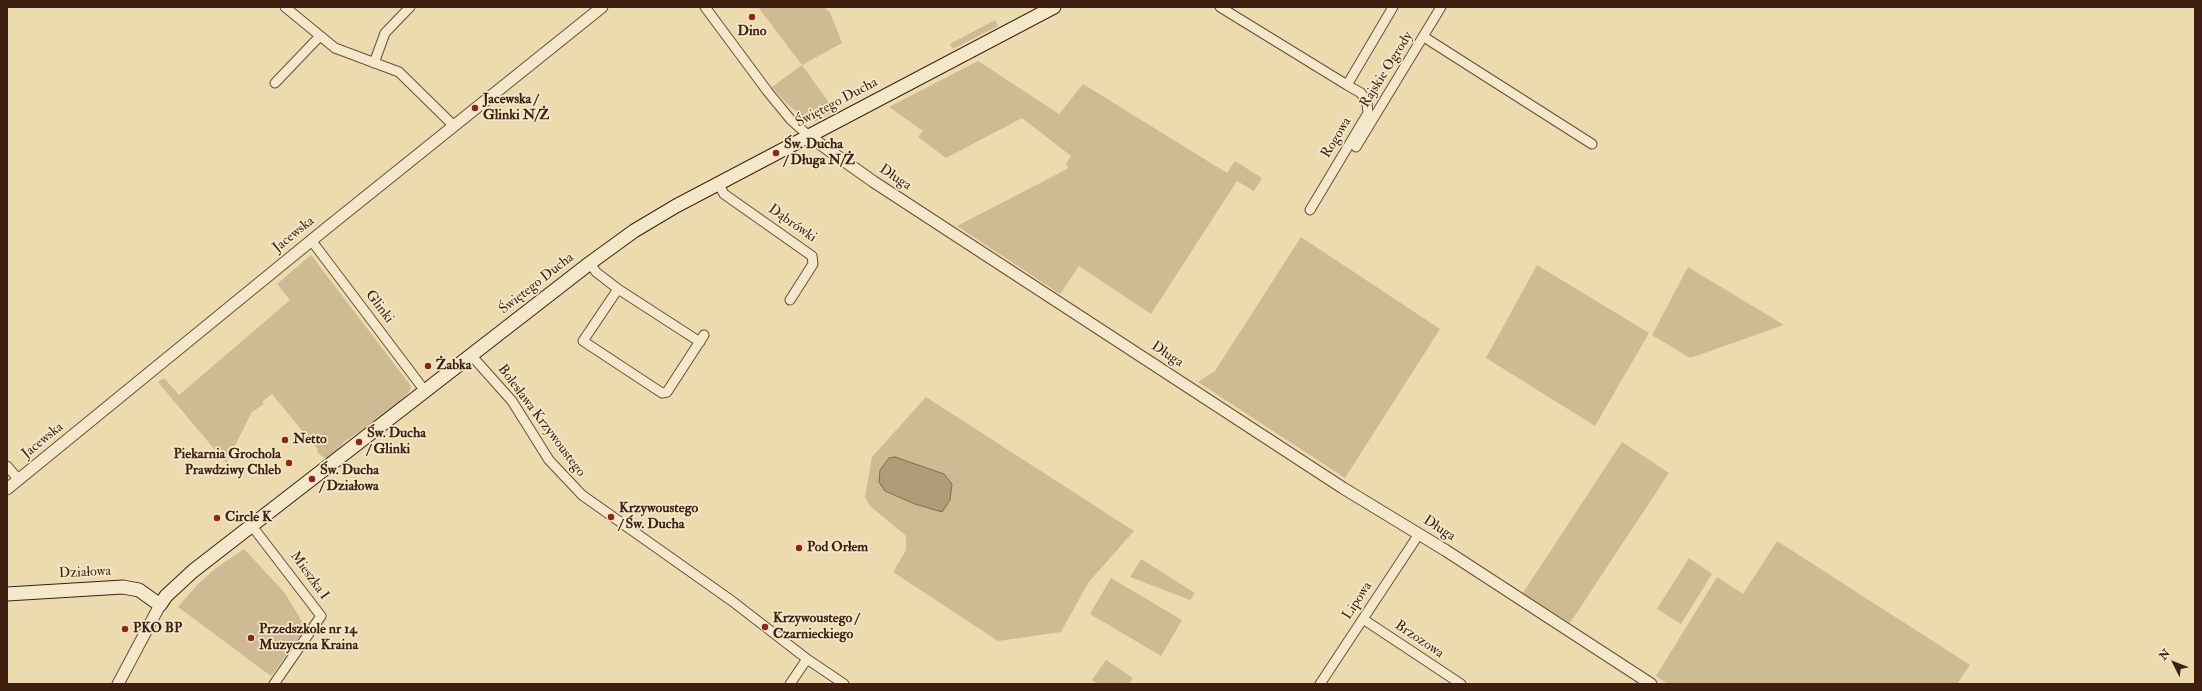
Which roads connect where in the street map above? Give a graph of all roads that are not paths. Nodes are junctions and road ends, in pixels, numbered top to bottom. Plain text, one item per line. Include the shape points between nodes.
1 (285, 7) edge
2 (410, 7) edge
3 (602, 7) edge
4 (705, 7) edge
5 (1220, 7) edge
6 (1393, 7) edge
7 (1441, 7) edge
8 (1049, 8) edge
9 (319, 37) junction
10 (1424, 37) junction
11 (374, 63) junction
12 (275, 84) dead end
13 (1348, 85) junction
14 (453, 125) junction
15 (809, 136) junction
16 (1592, 144) dead end
17 (1356, 147) dead end
18 (718, 183) junction
19 (1310, 210) dead end
20 (311, 240) junction
21 (590, 263) junction
22 (618, 289) junction
23 (790, 300) dead end
24 (471, 355) junction
25 (425, 391) junction
26 (7, 466) edge
27 (19, 480) junction
28 (7, 489) edge
29 (252, 526) junction
30 (1419, 534) junction
31 (7, 594) edge
32 (160, 605) junction
33 (1363, 619) junction
34 (807, 659) junction
35 (118, 684) edge
36 (274, 684) edge
37 (790, 684) edge
38 (844, 684) edge
39 (1320, 684) edge
40 (1461, 684) edge
41 (1651, 684) edge

1 - 9 street
2 - 11 street via 385,33
3 - 14 street, Jacewska
4 - 15 street, Długa via 768,92 791,120
5 - 13 street, Rogowa
6 - 13 street
7 - 10 street, Rajskie Ogrody
8 - 15 main road, Świętego Ducha
9 - 11 street via 335,48
9 - 12 street
10 - 16 street
10 - 17 street, Rajskie Ogrody
11 - 14 street via 398,72
13 - 19 street, Rogowa via 1361,93 1367,103 1368,113
14 - 20 street, Jacewska
15 - 18 main road, Świętego Ducha
15 - 30 street, Długa via 880,186 1343,488
18 - 21 main road, Świętego Ducha via 634,231
18 - 23 street, Dąbrówki via 724,194 812,256 813,264
20 - 25 street, Glinki
20 - 27 street, Jacewska
21 - 22 street via 596,272
21 - 24 main road, Świętego Ducha
22 - 22 street via 583,341 662,393 667,392 702,339
24 - 25 main road, Świętego Ducha
24 - 34 street, Bolesława Krzywoustego via 512,401 549,460 582,495 732,601
25 - 29 main road, Świętego Ducha
26 - 27 street
27 - 28 street, Jacewska
29 - 32 main road, Świętego Ducha via 182,581
29 - 36 street, Mieszka I via 321,616
30 - 33 street, Lipowa
30 - 41 street, Długa
31 - 32 main road, Działowa via 123,587 139,590
32 - 35 street, Świętego Ducha
33 - 39 street, Lipowa
33 - 40 street, Brzozowa
34 - 37 street
34 - 38 street, Bolesława Krzywoustego

